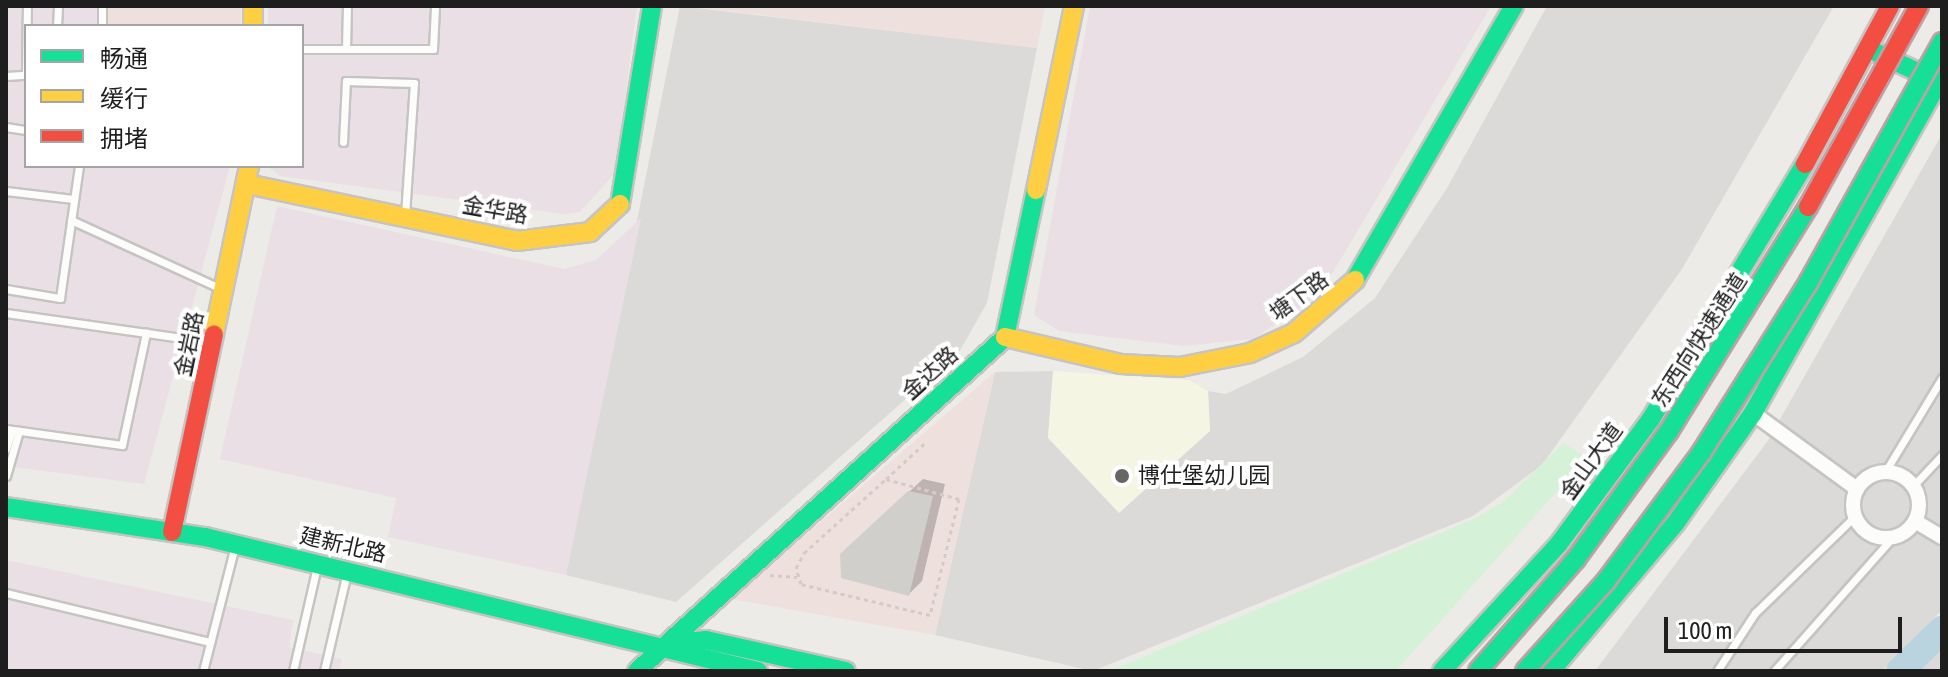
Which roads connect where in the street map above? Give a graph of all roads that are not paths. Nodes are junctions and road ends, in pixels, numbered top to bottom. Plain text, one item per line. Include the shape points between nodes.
1 (347, 6) edge
2 (435, 6) edge
3 (652, 6) edge
4 (1074, 6) edge
5 (1514, 6) edge
6 (1890, 6) edge
7 (1919, 6) edge
8 (1942, 42) edge
9 (304, 49) edge
10 (346, 49) junction
11 (1870, 49) junction
12 (24, 75) edge
13 (6, 76) edge
14 (1940, 79) edge
15 (343, 142) dead end
16 (79, 168) edge
17 (248, 175) edge
18 (6, 191) edge
19 (74, 199) junction
20 (405, 218) junction
21 (71, 220) junction
22 (6, 289) edge
23 (225, 290) junction
24 (6, 313) edge
25 (146, 333) junction
26 (1005, 337) junction
27 (214, 342) junction
28 (1942, 378) edge
29 (1753, 413) junction
30 (12, 430) edge
31 (6, 449) edge
32 (1942, 455) edge
33 (1885, 472) junction
34 (6, 476) edge
35 (1913, 486) junction
36 (1857, 489) junction
37 (6, 507) edge
38 (1855, 516) junction
39 (1915, 521) junction
40 (172, 532) junction
41 (1893, 537) junction
42 (1942, 537) edge
43 (235, 545) junction
44 (318, 564) junction
45 (347, 570) junction
46 (6, 593) edge
47 (210, 642) junction
48 (668, 644) junction
49 (203, 671) edge
50 (293, 671) edge
51 (324, 671) edge
52 (637, 671) edge
53 (758, 671) edge
54 (846, 671) edge
55 (1442, 671) edge
56 (1478, 671) edge
57 (1525, 671) edge
58 (1551, 671) edge
59 (1717, 671) edge
60 (1774, 671) edge

1 - 10 lane
2 - 10 lane via 433,49
3 - 20 main road, 金华路 via 629,183 606,223 574,237 517,241
4 - 26 main road
5 - 26 main road, 塘下路 via 1359,276 1294,333 1239,357 1180,367 1121,364
6 - 11 main road, 金山大道
7 - 56 main road, 东西向快速通道, bridge via 1776,265 1669,431 1576,559
8 - 57 main road, bridge via 1808,283 1701,453 1606,581
9 - 10 lane
11 - 14 main road
11 - 55 main road, 金山大道 via 1755,257 1651,419 1558,545
12 - 13 lane
14 - 29 main road
15 - 20 lane via 346,81 414,83
16 - 19 lane
17 - 20 main road, 金华路
17 - 23 main road, 金岩路
18 - 19 lane
19 - 21 lane
21 - 22 lane via 60,298
21 - 23 lane
23 - 27 main road, 金岩路
24 - 25 lane
25 - 27 lane
25 - 30 lane via 122,445
26 - 48 main road, 金达路
27 - 40 main road, 金岩路
28 - 33 lane
29 - 36 street
29 - 58 main road via 1675,524
30 - 31 lane
30 - 34 lane
32 - 35 lane
33 - 35 street
33 - 36 street
35 - 39 street
36 - 38 street
37 - 40 main road, 建新北路
38 - 41 street via 1870,534
38 - 59 lane via 1755,613
39 - 41 street
39 - 42 street
40 - 43 main road, 建新北路
41 - 60 lane
43 - 44 main road, 建新北路
43 - 47 lane
44 - 45 main road, 建新北路
44 - 50 lane
45 - 48 main road, 建新北路
45 - 51 lane
46 - 47 lane
47 - 49 lane
48 - 52 main road, 金达路
48 - 53 main road, 建新北路
48 - 54 main road, 建新北路 via 706,640

